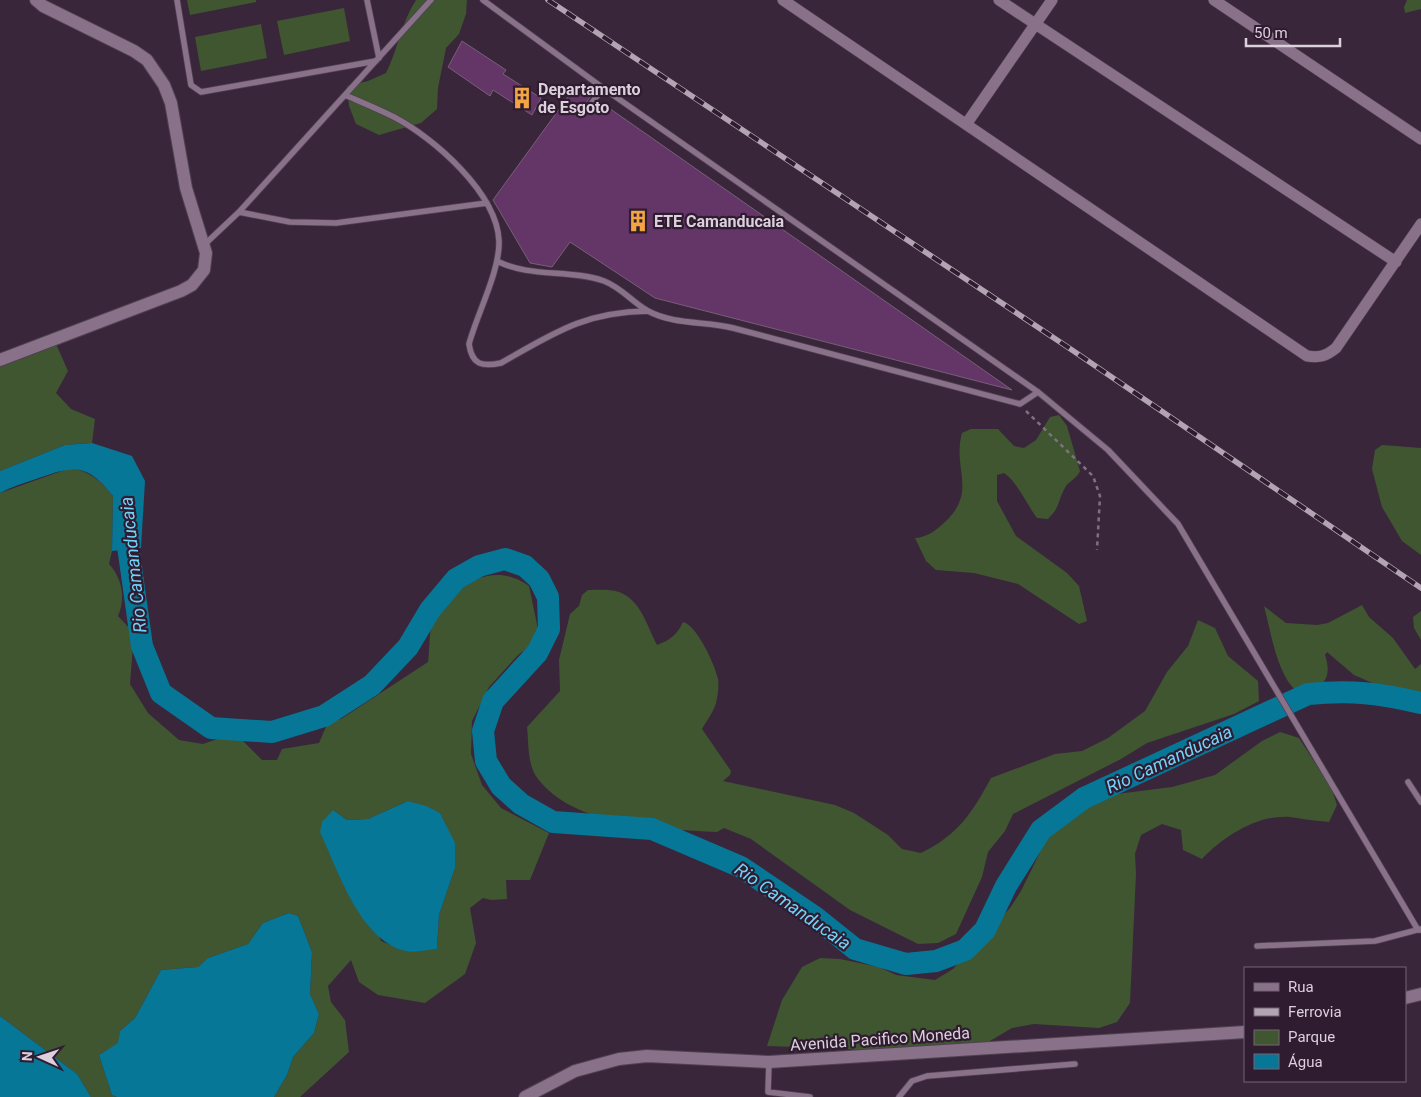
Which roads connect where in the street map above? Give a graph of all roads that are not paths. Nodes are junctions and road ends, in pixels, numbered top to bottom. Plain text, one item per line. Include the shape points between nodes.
1 (36, 0) edge
2 (177, 0) edge
3 (366, 0) edge
4 (431, 0) edge
5 (483, 0) edge
6 (783, 0) edge
7 (999, 0) edge
8 (1052, 0) edge
9 (1214, 0) edge
10 (1035, 24) junction
11 (378, 60) junction
12 (603, 88) junction
13 (345, 95) junction
14 (588, 108) dead end
15 (967, 123) junction
16 (1421, 139) edge
17 (487, 203) junction
18 (239, 212) junction
19 (1421, 224) edge
20 (204, 245) junction
21 (497, 261) junction
22 (1396, 262) junction
23 (648, 311) junction
24 (0, 360) edge
25 (1038, 392) junction
26 (1408, 782) dead end
27 (1421, 802) edge
28 (1420, 930) edge
29 (1257, 946) dead end
30 (1421, 994) edge
31 (1406, 998) edge
32 (1244, 1032) edge
33 (769, 1062) junction
34 (1074, 1064) dead end
35 (525, 1097) edge
36 (810, 1097) edge
37 (899, 1097) edge

1 - 20 street via 134,51 156,71 171,103 186,188
2 - 11 lane via 191,85 201,92
3 - 11 lane
4 - 11 lane
5 - 12 lane
6 - 15 street
7 - 10 street
8 - 10 street
9 - 16 street
10 - 15 street
10 - 22 street
11 - 13 lane
12 - 14 lane
12 - 25 lane
13 - 17 lane via 394,117 423,135 458,166
13 - 18 lane
15 - 22 street via 1307,356 1317,358 1336,348
17 - 18 lane via 336,224 310,224
17 - 21 lane via 497,232
18 - 20 lane
19 - 22 street
20 - 24 street via 204,270 192,285
21 - 23 lane via 516,270 582,276 604,282 625,292
21 - 23 lane via 469,344 471,355 478,363 501,363 568,326 595,316
23 - 25 lane via 692,323 730,327 1020,404
25 - 28 lane via 1108,450 1178,524
26 - 27 lane
28 - 29 lane via 1376,940
30 - 31 street
32 - 33 street, Avenida Pacifico Moneda
33 - 35 street, Avenida Pacifico Moneda via 674,1056 620,1059 575,1071
33 - 36 lane via 768,1092
34 - 37 lane via 927,1076 912,1081

